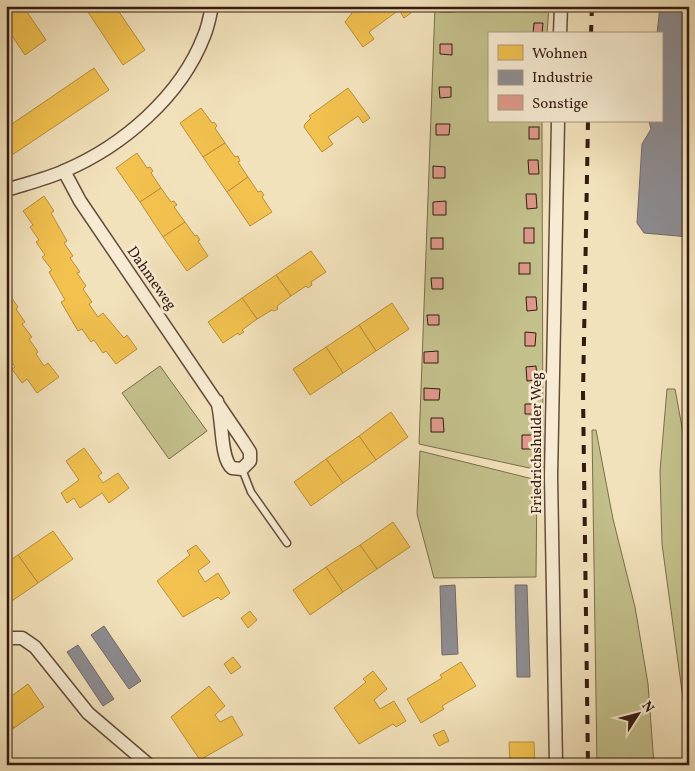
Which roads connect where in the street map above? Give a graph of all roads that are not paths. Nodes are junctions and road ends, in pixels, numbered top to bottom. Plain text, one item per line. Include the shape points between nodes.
1 (212, 6) edge
2 (561, 6) edge
3 (560, 32) edge
4 (558, 122) edge
5 (64, 171) junction
6 (6, 190) edge
7 (217, 401) junction
8 (242, 469) junction
9 (287, 542) dead end
10 (6, 638) edge
11 (149, 765) edge
12 (556, 765) edge

1 - 5 street via 205,35 193,59 161,102 113,143
2 - 3 street
4 - 12 street, Friedrichshulder Weg via 551,476
5 - 6 street
5 - 7 street, Dahmeweg via 80,201
7 - 8 street, Dahmeweg via 226,462 234,470
7 - 8 street, Dahmeweg via 250,452 249,464
8 - 9 lane via 251,492
10 - 11 street via 22,638 36,647 88,713

